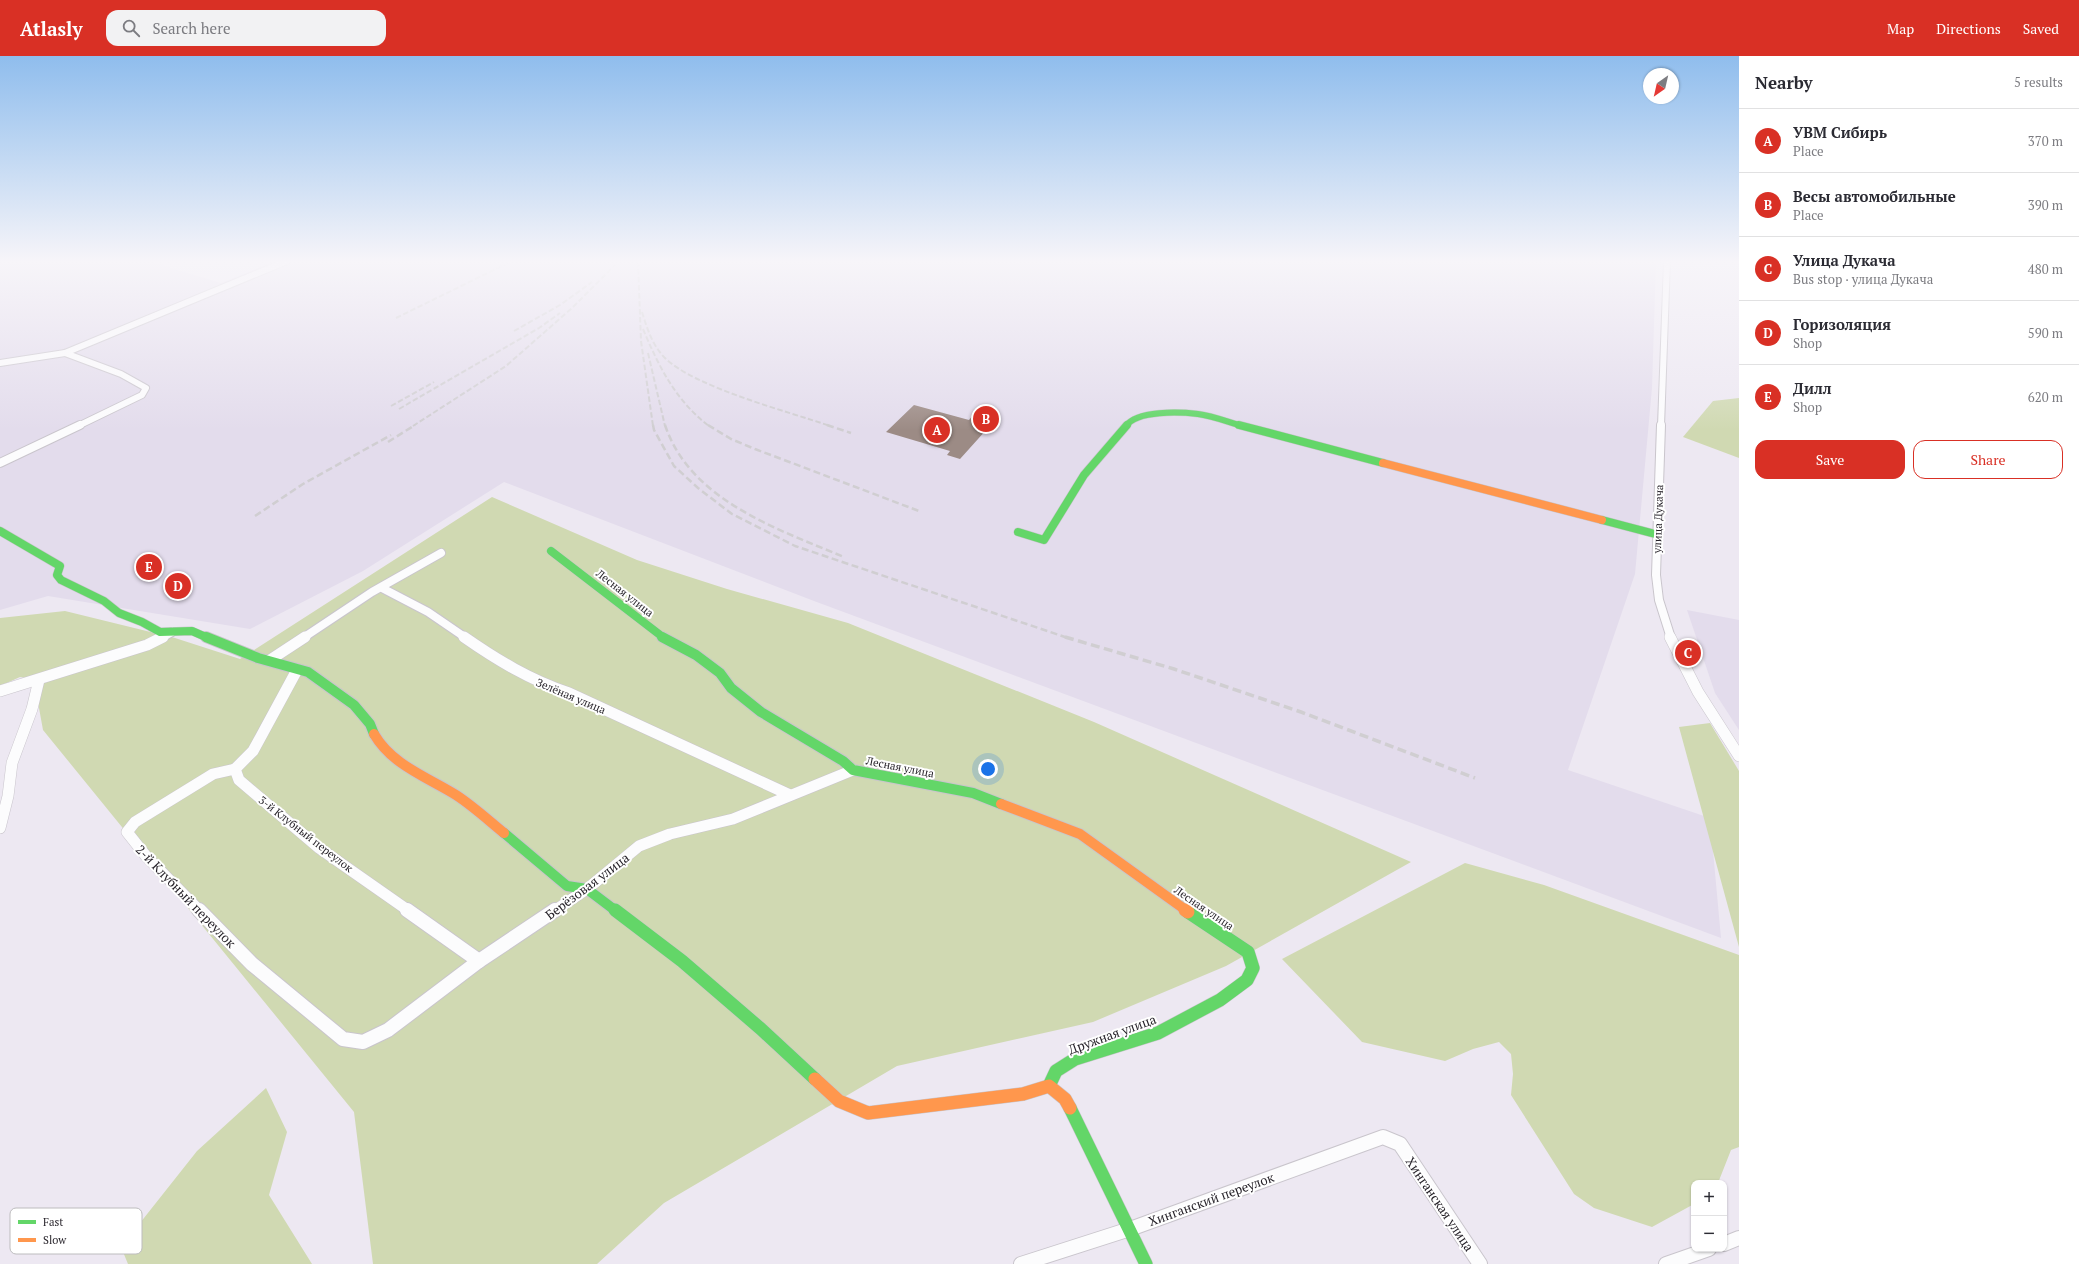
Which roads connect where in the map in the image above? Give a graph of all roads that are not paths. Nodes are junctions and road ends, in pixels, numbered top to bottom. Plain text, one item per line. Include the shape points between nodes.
1 (151, 317) edge
2 (1665, 317) edge
3 (65, 353) junction
4 (0, 363) edge
5 (0, 463) edge
6 (0, 531) edge
7 (1018, 532) dead end
8 (1659, 535) junction
9 (551, 551) dead end
10 (441, 552) dead end
11 (382, 588) junction
12 (172, 632) junction
13 (270, 660) junction
14 (297, 670) junction
15 (39, 680) junction
16 (0, 691) edge
17 (1739, 756) edge
18 (235, 769) junction
19 (853, 770) junction
20 (790, 795) junction
21 (0, 828) edge
22 (587, 889) junction
23 (1248, 952) joint
24 (479, 961) junction
25 (343, 1039) joint
26 (1049, 1086) junction
27 (1400, 1144) joint
28 (1130, 1228) junction
29 (1739, 1238) edge
30 (1727, 1243) edge
31 (1700, 1252) edge
32 (1021, 1264) edge
33 (1146, 1264) edge
34 (1480, 1264) edge
35 (1666, 1264) edge

1 - 3 street
2 - 8 street, улица Дукача
3 - 4 street
3 - 5 street via 121,374 146,388 142,395
6 - 12 street via 60,566 56,575 62,580 104,601 119,613 160,632
7 - 8 street via 1044,540 1084,475 1121,434 1128,422 1141,416 1166,413 1198,414
8 - 17 street, улица Дукача via 1657,598 1674,649
9 - 19 street, Лесная улица via 661,636 696,655 761,712 843,761
10 - 11 street
11 - 13 street via 372,592
11 - 20 street, Зелёная улица via 433,615 516,671 546,687 569,693
12 - 13 street via 192,631 258,658
12 - 15 street via 147,644
13 - 14 street
14 - 18 street via 253,751
14 - 22 street via 308,672 354,705 370,724 377,742 393,758 467,802 567,886
15 - 16 street
15 - 21 street via 32,709 12,763 8,796
18 - 24 street, 3-й Клубный переулок via 239,780 320,848
18 - 25 street, 2-й Клубный переулок via 213,774 198,782 135,822 127,832 146,856 252,964
19 - 20 street, Берёзовая улица
19 - 23 street, Лесная улица via 973,793 1080,834 1136,876
20 - 22 street, Берёзовая улица via 733,819 670,834 639,846
22 - 24 street, Берёзовая улица
22 - 26 street via 682,961 839,1101 868,1113 1023,1094
23 - 26 street, Дружная улица via 1253,968 1247,980 1220,1000 1158,1033 1074,1059 1056,1071
24 - 25 street, Берёзовая улица via 388,1030 363,1042
26 - 28 street via 1065,1099 1077,1119
27 - 28 street, Хинганский переулок via 1383,1137
27 - 34 street, Хинганская улица
28 - 32 street, Хинганский переулок
28 - 33 street
29 - 30 street
31 - 35 street

